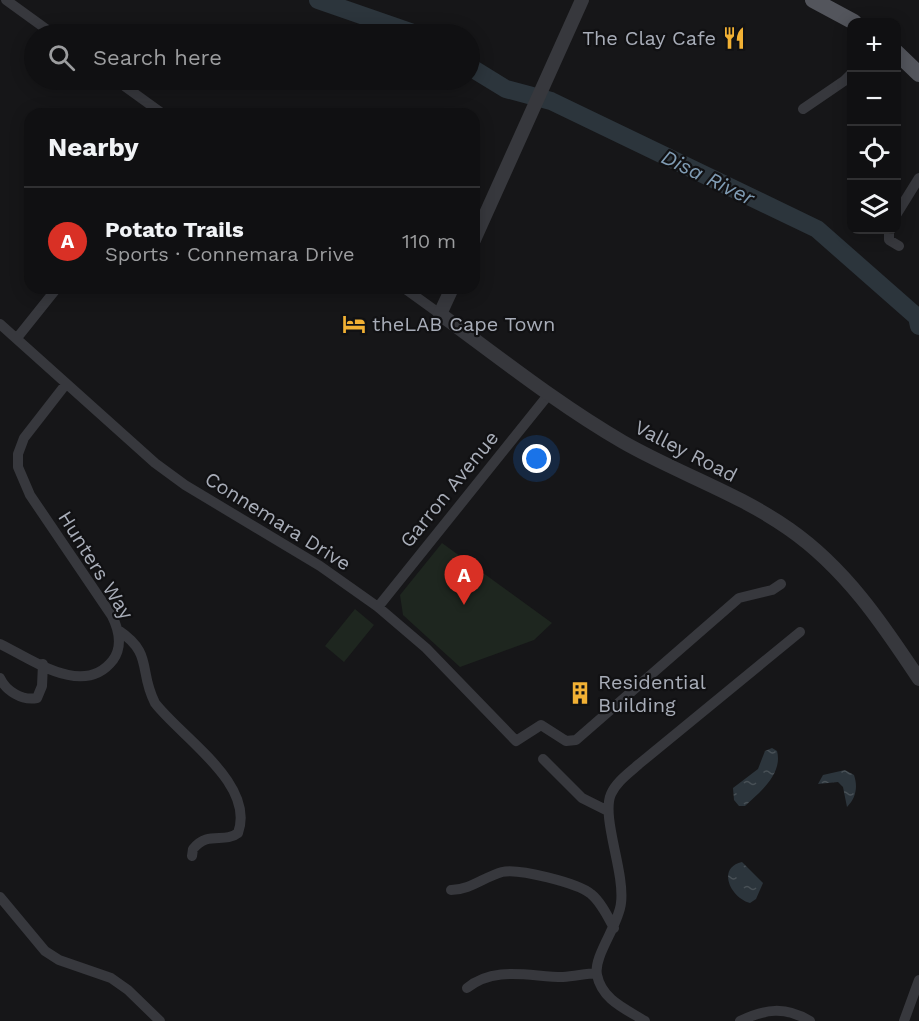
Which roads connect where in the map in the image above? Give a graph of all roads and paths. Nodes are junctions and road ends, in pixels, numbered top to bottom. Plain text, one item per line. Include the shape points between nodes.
1 (6, 0) edge
2 (582, 0) edge
3 (813, 0) edge
4 (847, 18) edge
5 (39, 24) edge
6 (901, 56) edge
7 (919, 74) edge
8 (847, 78) edge
9 (130, 90) edge
10 (155, 108) edge
11 (803, 109) dead end
12 (919, 178) edge
13 (901, 208) edge
14 (480, 227) edge
15 (889, 234) edge
16 (899, 246) dead end
17 (52, 294) edge
18 (412, 294) edge
19 (449, 294) edge
20 (440, 314) junction
21 (0, 324) edge
22 (17, 338) junction
23 (66, 384) junction
24 (549, 394) junction
25 (781, 584) dead end
26 (378, 607) junction
27 (118, 630) junction
28 (800, 632) dead end
29 (0, 644) edge
30 (43, 664) junction
31 (0, 678) edge
32 (919, 679) edge
33 (3, 694) edge
34 (543, 759) dead end
35 (608, 811) junction
36 (192, 856) dead end
37 (451, 890) dead end
38 (0, 897) edge
39 (614, 928) junction
40 (596, 973) junction
41 (919, 980) edge
42 (467, 988) dead end
43 (160, 1021) edge
44 (645, 1021) edge
45 (740, 1021) edge
46 (810, 1021) edge
47 (904, 1021) edge

1 - 5 street
2 - 14 street
3 - 4 main road
6 - 7 main road
8 - 11 street
9 - 10 street
12 - 13 street
15 - 16 street via 889,240
17 - 22 street
18 - 20 street, Valley Road
19 - 20 street
20 - 24 street, Valley Road
21 - 22 street, Connemara Drive
22 - 23 street, Connemara Drive
23 - 26 street, Connemara Drive via 185,485 320,566
23 - 27 street, Hunters Way via 24,438 18,467 30,495
24 - 26 street, Garron Avenue
24 - 32 street, Valley Road via 624,443 766,515 805,541 855,588
25 - 26 street, Connemara Drive via 772,590 739,597 576,740 566,741 544,725 522,740 515,740 426,648
27 - 30 street, Hunters Way via 115,657 93,676 80,678
27 - 36 street via 141,652 155,703 226,778 238,800 238,833 205,839 193,849
28 - 35 street via 619,782 610,796
29 - 30 street, Hunters Way
30 - 33 street via 37,698
31 - 33 street
34 - 35 street via 578,795
35 - 39 street via 622,889
37 - 39 street via 463,890 504,872 527,874 586,890 596,898
38 - 43 street via 45,951 59,960 111,978
39 - 40 street
40 - 42 street via 512,973 480,980
40 - 44 street via 611,1000
41 - 47 street
45 - 46 street via 775,1009

